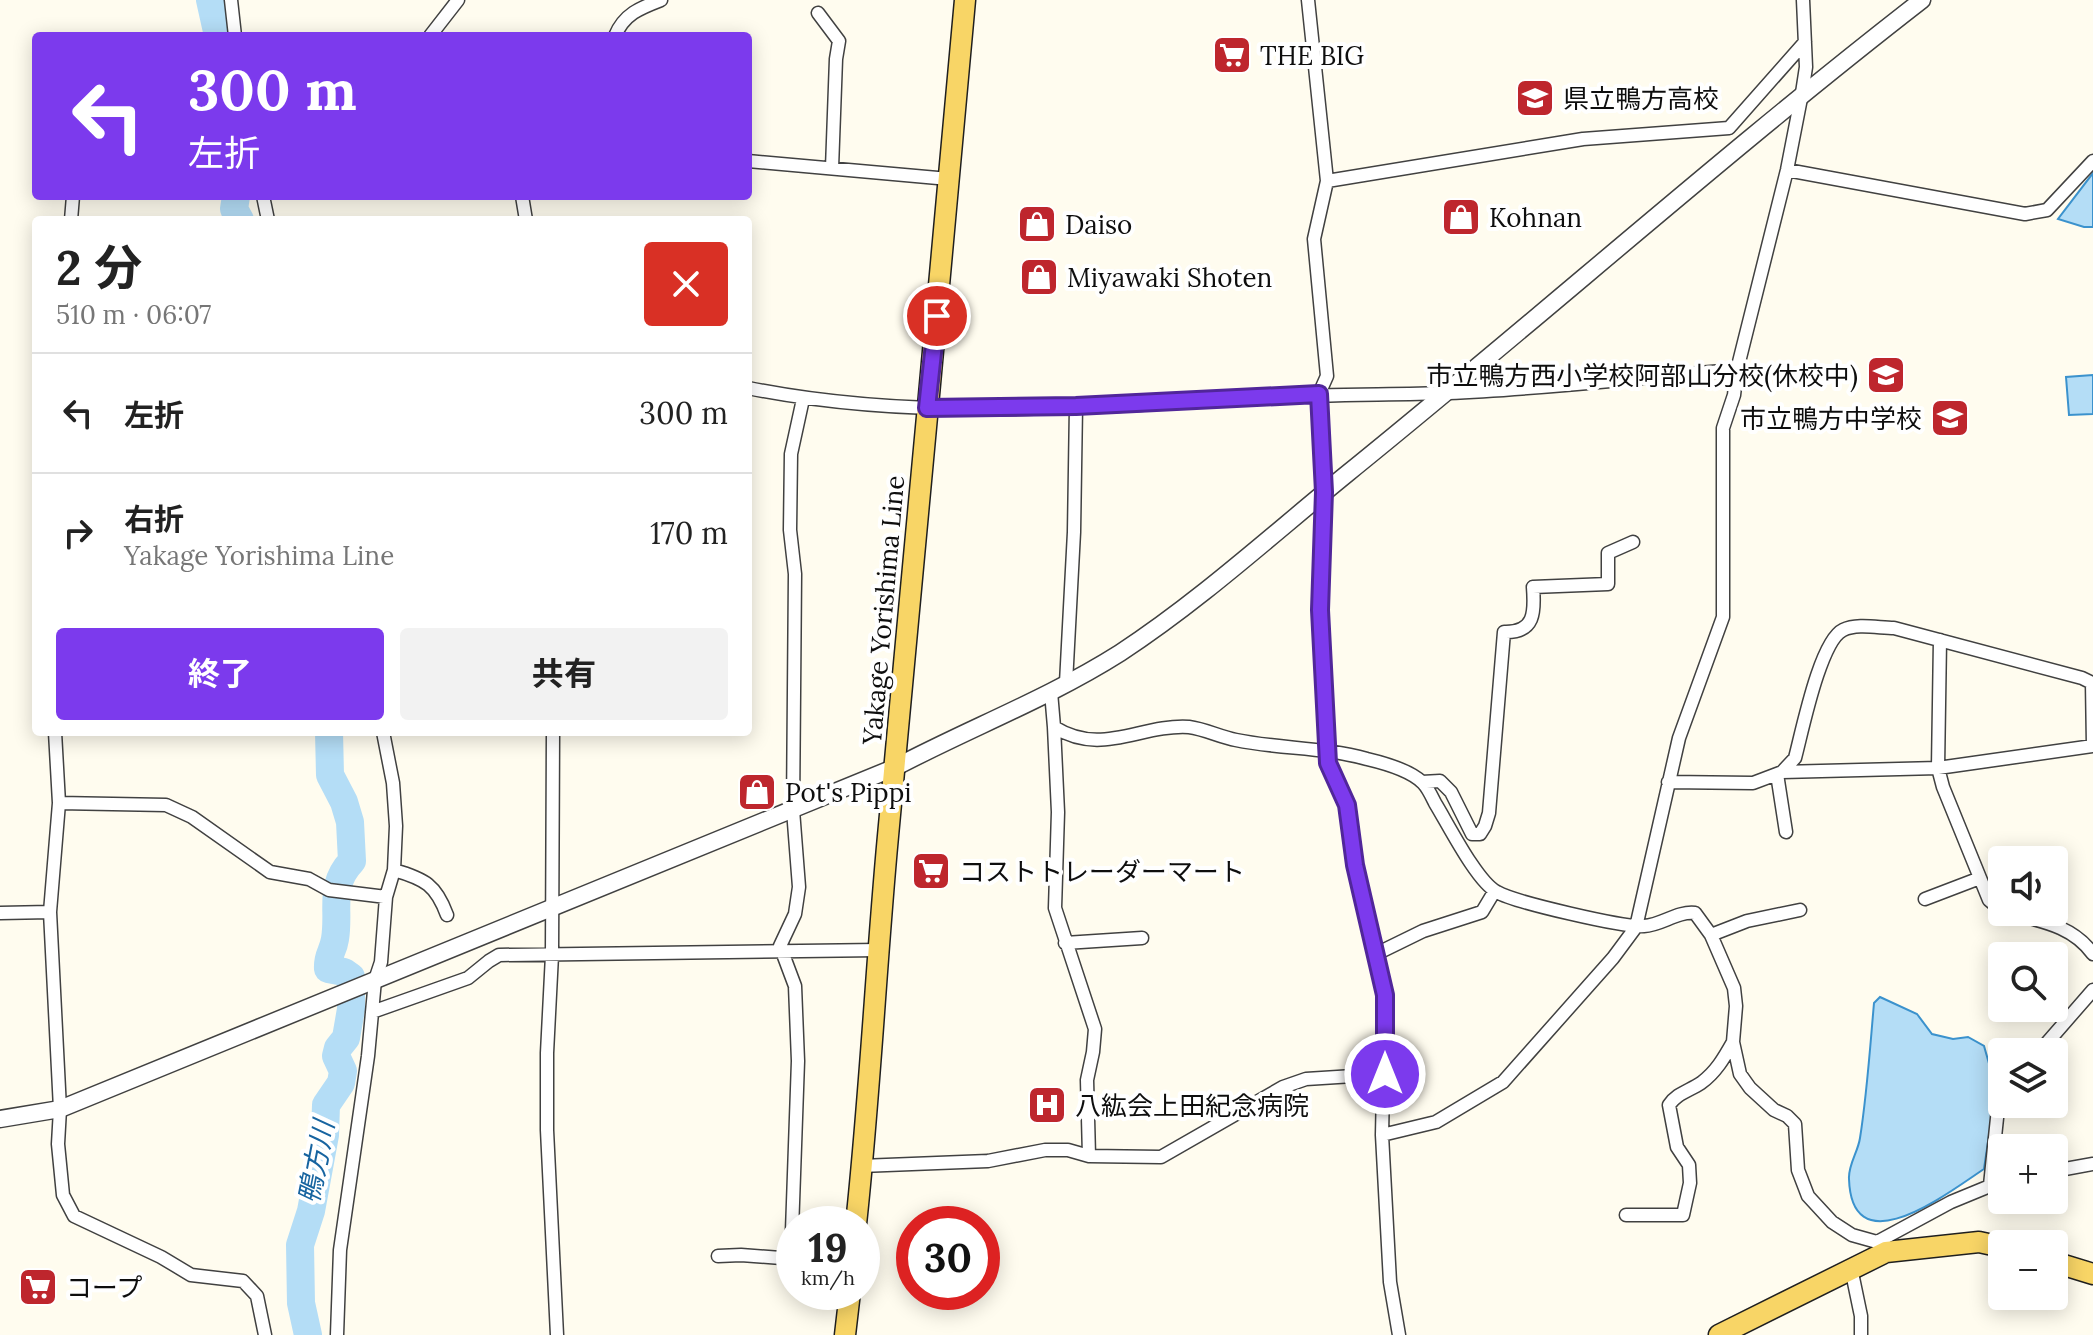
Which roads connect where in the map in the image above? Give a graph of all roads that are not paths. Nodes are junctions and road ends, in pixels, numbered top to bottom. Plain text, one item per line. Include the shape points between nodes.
1 (231, 0) edge
2 (458, 0) edge
3 (661, 0) edge
4 (965, 0) edge
5 (1308, 0) edge
6 (1803, 0) edge
7 (1922, 0) edge
8 (818, 13) dead end
9 (235, 32) edge
10 (433, 32) edge
11 (617, 32) edge
12 (1805, 42) junction
13 (1802, 93) junction
14 (752, 161) edge
15 (2093, 161) edge
16 (832, 168) junction
17 (1787, 170) junction
18 (949, 179) junction
19 (1327, 181) junction
20 (1737, 370) junction
21 (752, 389) edge
22 (1447, 393) junction
23 (1319, 394) junction
24 (803, 399) junction
25 (1076, 406) junction
26 (927, 408) junction
27 (1324, 492) junction
28 (1633, 542) dead end
29 (1940, 640) junction
30 (2092, 682) edge
31 (1058, 688) junction
32 (1054, 727) junction
33 (55, 736) edge
34 (384, 736) edge
35 (553, 736) edge
36 (2093, 746) edge
37 (1327, 749) junction
38 (896, 767) junction
39 (1938, 768) junction
40 (1780, 773) junction
41 (1422, 782) junction
42 (1668, 782) junction
43 (59, 803) junction
44 (793, 810) junction
45 (1786, 832) dead end
46 (394, 870) junction
47 (1980, 878) junction
48 (1494, 892) junction
49 (386, 897) junction
50 (1988, 898) edge
51 (1925, 899) dead end
52 (552, 908) junction
53 (1800, 910) dead end
54 (50, 912) junction
55 (0, 913) edge
56 (447, 915) dead end
57 (2058, 926) edge
58 (1636, 927) junction
59 (1711, 935) junction
60 (1142, 938) dead end
61 (1065, 943) junction
62 (879, 950) junction
63 (781, 952) junction
64 (1376, 954) junction
65 (2093, 954) edge
66 (552, 955) junction
67 (375, 980) junction
68 (2093, 990) edge
69 (372, 1012) junction
70 (2051, 1038) edge
71 (1733, 1042) junction
72 (1385, 1074) junction
73 (60, 1109) junction
74 (0, 1119) edge
75 (1382, 1135) junction
76 (1089, 1156) junction
77 (2093, 1164) edge
78 (861, 1166) junction
79 (2068, 1168) edge
80 (1988, 1187) edge
81 (794, 1206) edge
82 (858, 1206) edge
83 (1626, 1215) dead end
84 (1988, 1244) edge
85 (1882, 1247) junction
86 (718, 1256) dead end
87 (776, 1258) edge
88 (2068, 1266) edge
89 (1851, 1268) junction
90 (2093, 1274) edge
91 (848, 1310) edge
92 (1744, 1329) edge
93 (265, 1335) edge
94 (337, 1335) edge
95 (557, 1335) edge
96 (845, 1335) edge
97 (1399, 1335) edge
98 (1719, 1335) edge
99 (1861, 1335) edge

1 - 9 street
2 - 10 street
3 - 11 street via 634,10
4 - 18 main road, Yakage Yorishima Line
5 - 19 street
6 - 12 street
7 - 13 street
8 - 16 street via 839,41
12 - 13 street
12 - 19 street via 1729,128 1583,139
13 - 17 street
13 - 22 street
14 - 16 street
15 - 17 street via 2047,210 2025,214
16 - 18 street
17 - 20 street
18 - 26 main road, Yakage Yorishima Line
19 - 23 street via 1314,239 1327,376
20 - 22 street
20 - 42 street via 1723,428 1723,617
21 - 24 street
22 - 23 street
22 - 27 street
23 - 25 street
23 - 27 street
24 - 26 street
24 - 44 street via 791,454
25 - 26 street
25 - 31 street via 1074,532
26 - 38 main road, Yakage Yorishima Line
27 - 31 street via 1161,624
27 - 37 street via 1320,610
28 - 41 street via 1608,553 1608,584 1533,587 1533,617 1526,626 1504,632 1489,813 1480,834 1472,834 1440,781
29 - 30 street
29 - 39 street
29 - 40 street via 1894,628 1843,630 1827,645 1795,758
30 - 36 street
31 - 32 street
31 - 38 street
32 - 37 street via 1080,740 1107,741 1169,727
32 - 61 street via 1055,908
33 - 43 street
34 - 46 street via 393,783
35 - 52 street
36 - 39 street
37 - 41 street via 1369,759
37 - 64 street via 1347,805
38 - 44 street
38 - 62 main road, Yakage Yorishima Line
39 - 40 street
39 - 47 street
40 - 42 street via 1753,783
40 - 45 street
41 - 48 street
42 - 58 street
43 - 49 street via 166,805 270,872 309,879 329,890
43 - 54 street
44 - 52 street
44 - 63 street via 799,887
46 - 49 street
46 - 56 street via 438,892
47 - 50 street
47 - 51 street
48 - 58 street
48 - 64 street via 1482,912 1423,931
49 - 67 street
52 - 66 street
52 - 67 street
53 - 59 street
54 - 55 street
54 - 73 street
57 - 65 street via 2076,935
58 - 59 street via 1686,912 1695,913
58 - 75 street via 1503,1082 1436,1122
59 - 71 street via 1734,988
60 - 61 street
61 - 76 street via 1095,1029 1087,1080
62 - 63 street
62 - 78 main road, Yakage Yorishima Line
63 - 66 street
63 - 81 street via 795,986
64 - 72 street via 1385,995
66 - 69 street via 499,955 468,978
66 - 95 street via 547,1114
67 - 69 street
67 - 73 street
68 - 70 street
69 - 94 street via 340,1250
71 - 83 street via 1720,1066 1669,1105 1677,1147 1689,1165 1683,1215
71 - 85 street via 1740,1074 1750,1088 1795,1124 1798,1170 1814,1205 1852,1235
72 - 75 street
72 - 76 street via 1306,1079 1283,1087 1161,1157
73 - 74 street
73 - 93 street via 63,1195 74,1216 191,1275 243,1281 257,1296
75 - 97 street via 1390,1282
76 - 78 street via 1045,1150 988,1161
77 - 79 street
78 - 82 main road, Yakage Yorishima Line
80 - 85 street via 1927,1214
84 - 85 main road
85 - 89 main road
86 - 87 street
88 - 90 main road
89 - 92 main road
89 - 99 street
91 - 96 main road
92 - 98 main road

